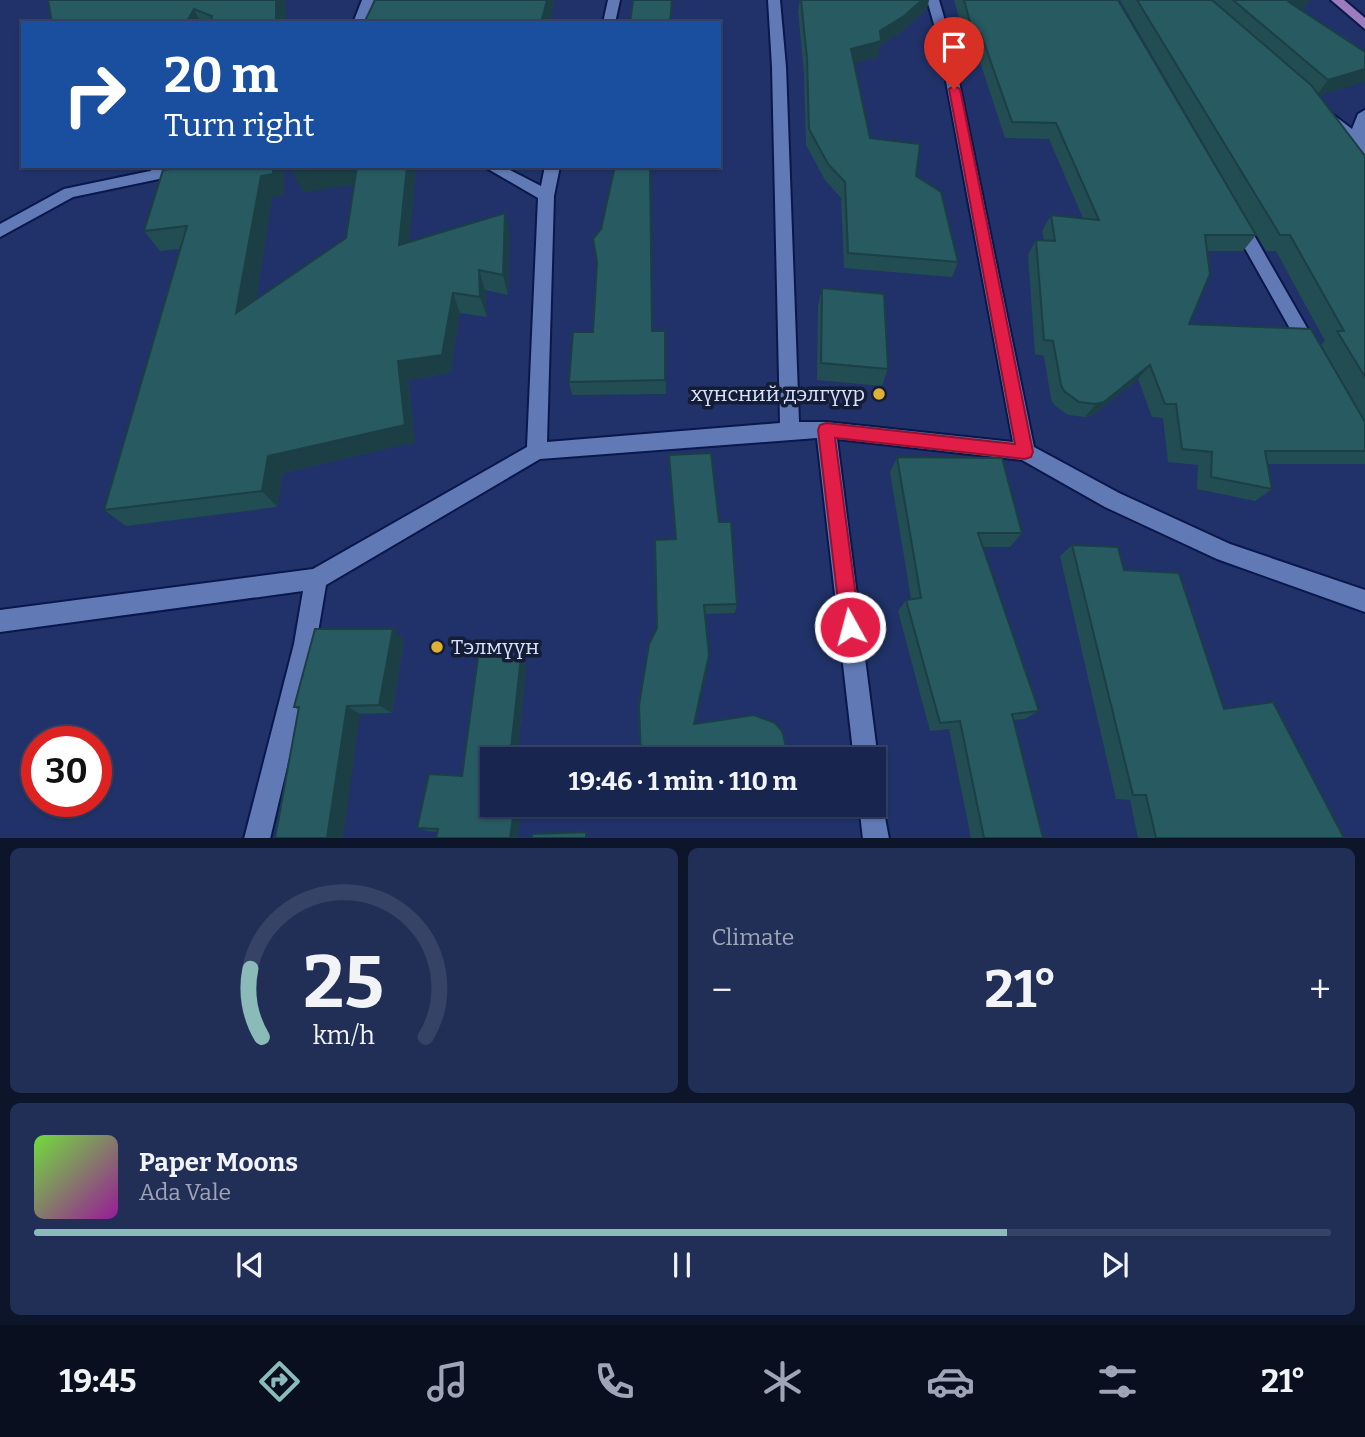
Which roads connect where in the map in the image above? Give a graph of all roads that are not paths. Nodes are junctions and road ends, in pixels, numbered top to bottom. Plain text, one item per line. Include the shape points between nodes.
1 (368, 0) edge
2 (614, 0) edge
3 (774, 0) edge
4 (933, 0) edge
5 (1337, 0) edge
6 (360, 21) edge
7 (609, 21) edge
8 (1365, 25) edge
9 (1316, 105) edge
10 (1365, 114) edge
11 (1361, 144) edge
12 (168, 168) edge
13 (494, 168) edge
14 (553, 168) edge
15 (546, 196) junction
16 (1228, 204) edge
17 (0, 230) edge
18 (1324, 372) edge
19 (790, 430) junction
20 (826, 430) junction
21 (537, 451) junction
22 (1025, 452) junction
23 (316, 579) junction
24 (1365, 601) edge
25 (0, 621) edge
26 (864, 747) edge
27 (873, 817) edge
28 (257, 838) edge
29 (876, 838) edge

1 - 6 street
2 - 7 street
3 - 19 street
4 - 22 street
5 - 8 main road
9 - 11 street
10 - 11 street
12 - 17 street via 69,193
13 - 15 street
14 - 15 street
15 - 21 street
16 - 18 street
19 - 20 street
19 - 21 street
20 - 22 street
20 - 26 street
21 - 23 street
22 - 24 street via 1112,500 1225,552
23 - 25 street
23 - 28 street via 305,644
27 - 29 street

